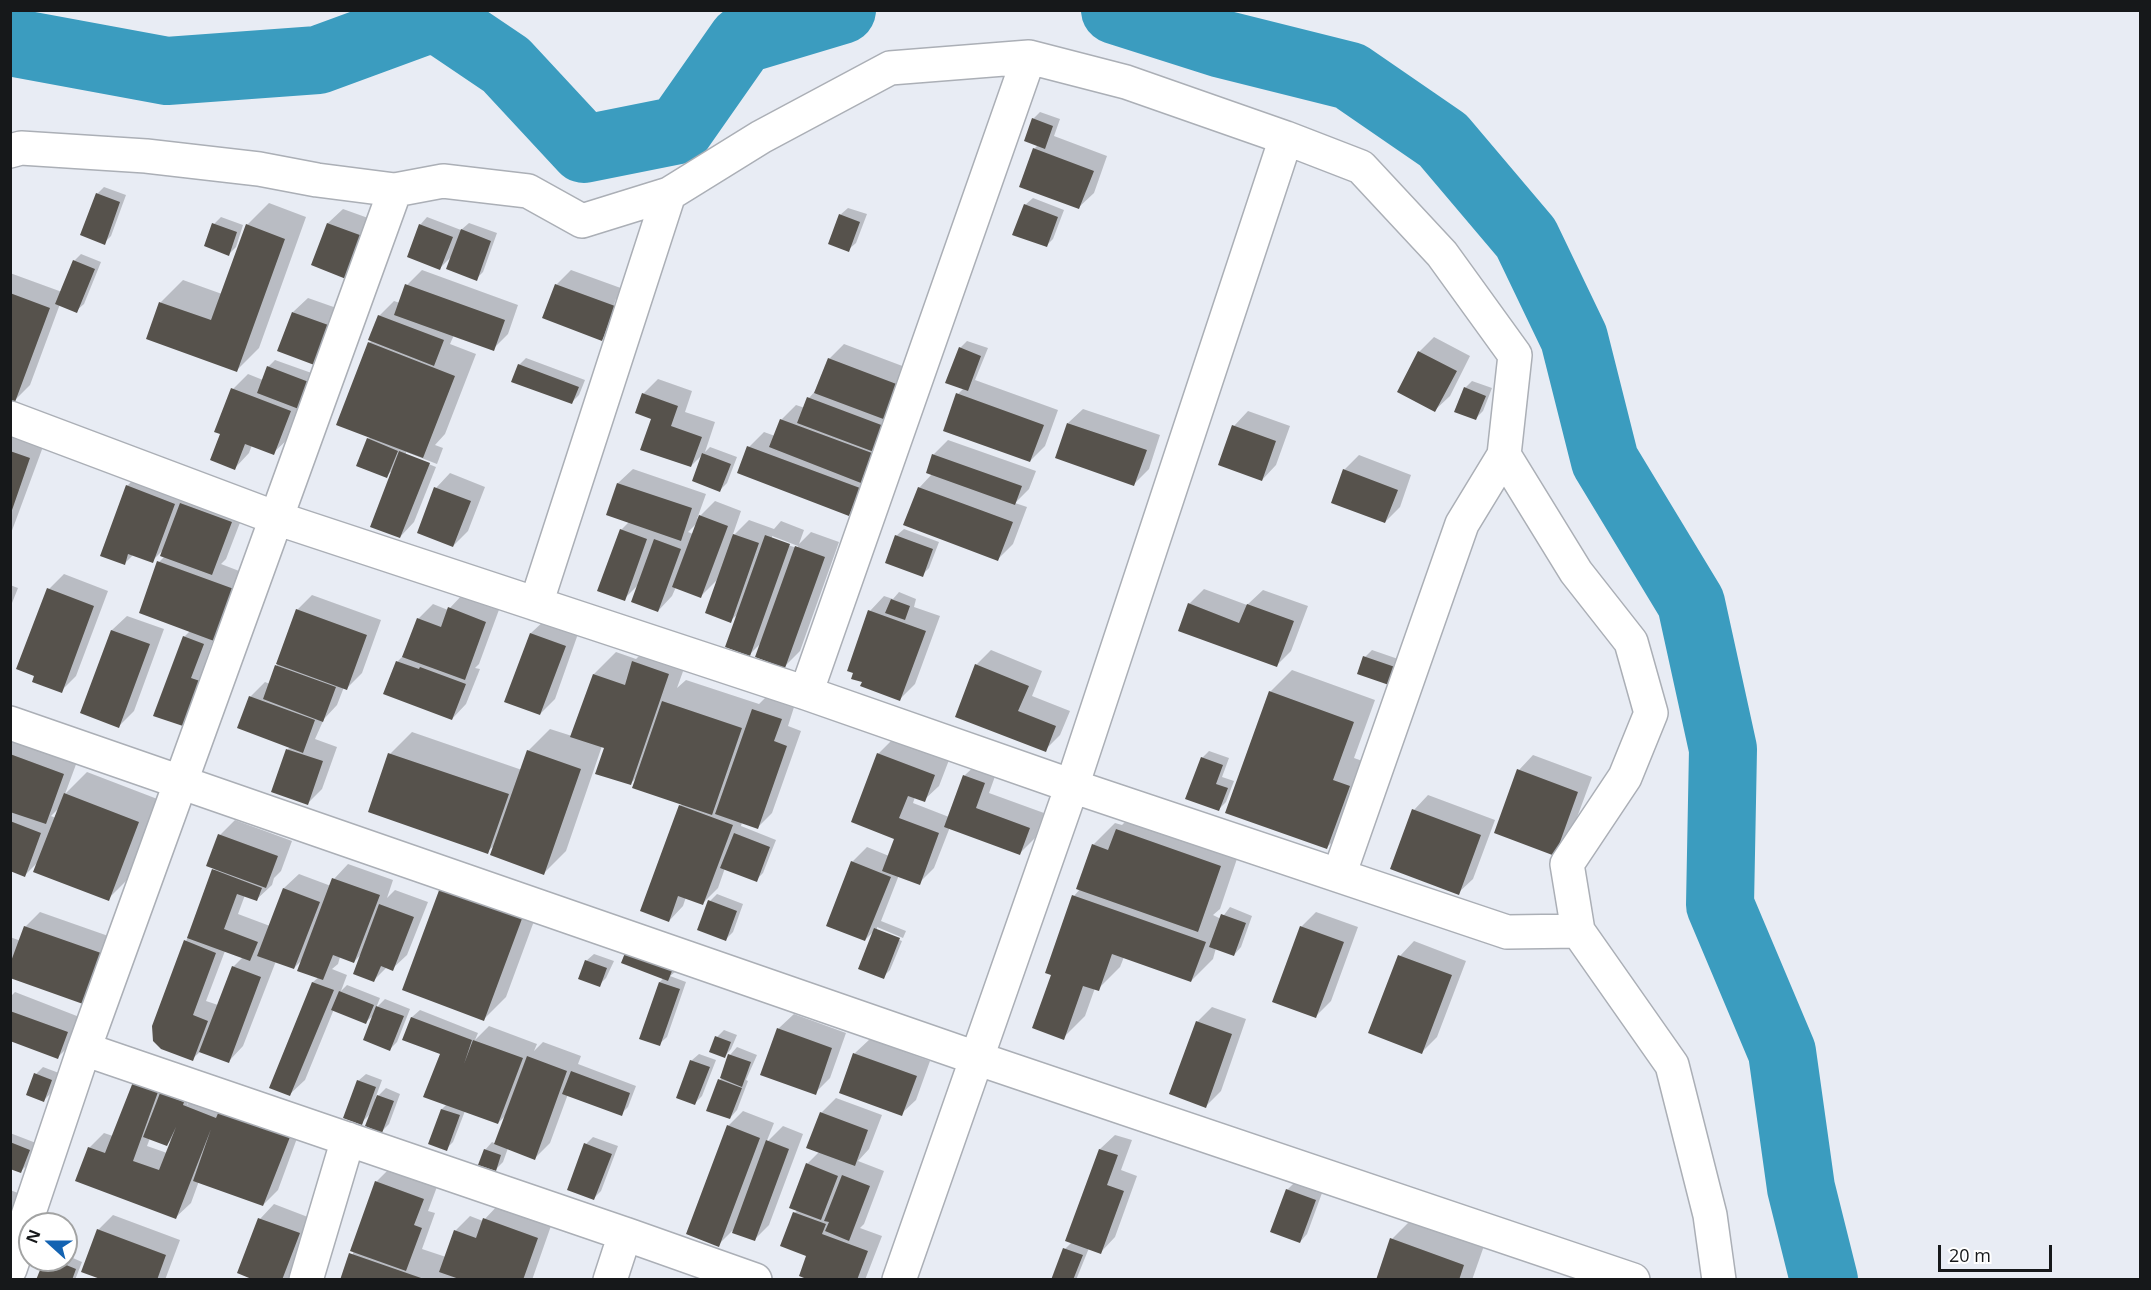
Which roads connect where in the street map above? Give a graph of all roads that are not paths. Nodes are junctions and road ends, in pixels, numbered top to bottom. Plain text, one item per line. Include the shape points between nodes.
1 (1029, 57) junction
2 (1286, 138) junction
3 (10, 151) edge
4 (395, 190) junction
5 (669, 194) junction
6 (10, 418) edge
7 (1504, 455) junction
8 (276, 518) junction
9 (536, 604) junction
10 (806, 693) junction
11 (10, 723) edge
12 (179, 782) junction
13 (1072, 786) junction
14 (1339, 875) junction
15 (1578, 931) junction
16 (84, 1049) junction
17 (976, 1058) junction
18 (348, 1140) junction
19 (625, 1234) junction
20 (10, 1269) edge
21 (306, 1280) edge
22 (610, 1280) edge
23 (755, 1280) edge
24 (899, 1280) edge
25 (1633, 1280) edge
26 (1719, 1280) edge

1 - 2 street via 1126,82
1 - 5 street via 890,68 761,137
1 - 10 street
2 - 7 street via 1361,167 1442,254 1515,355
2 - 13 street
3 - 4 street via 21,148 147,156
4 - 5 street via 443,181 528,191 582,221
4 - 8 street
5 - 9 street
6 - 8 street
7 - 14 street via 1462,524
7 - 15 street via 1576,572 1631,642 1651,713 1625,777 1567,864
8 - 9 street
8 - 12 street
9 - 10 street
10 - 13 street
11 - 12 street
12 - 16 street
12 - 17 street
13 - 14 street
13 - 17 street
14 - 15 street via 1507,932
15 - 26 street via 1672,1065 1710,1215
16 - 18 street
16 - 20 street
17 - 24 street
17 - 25 street
18 - 19 street
18 - 21 street
19 - 22 street
19 - 23 street

